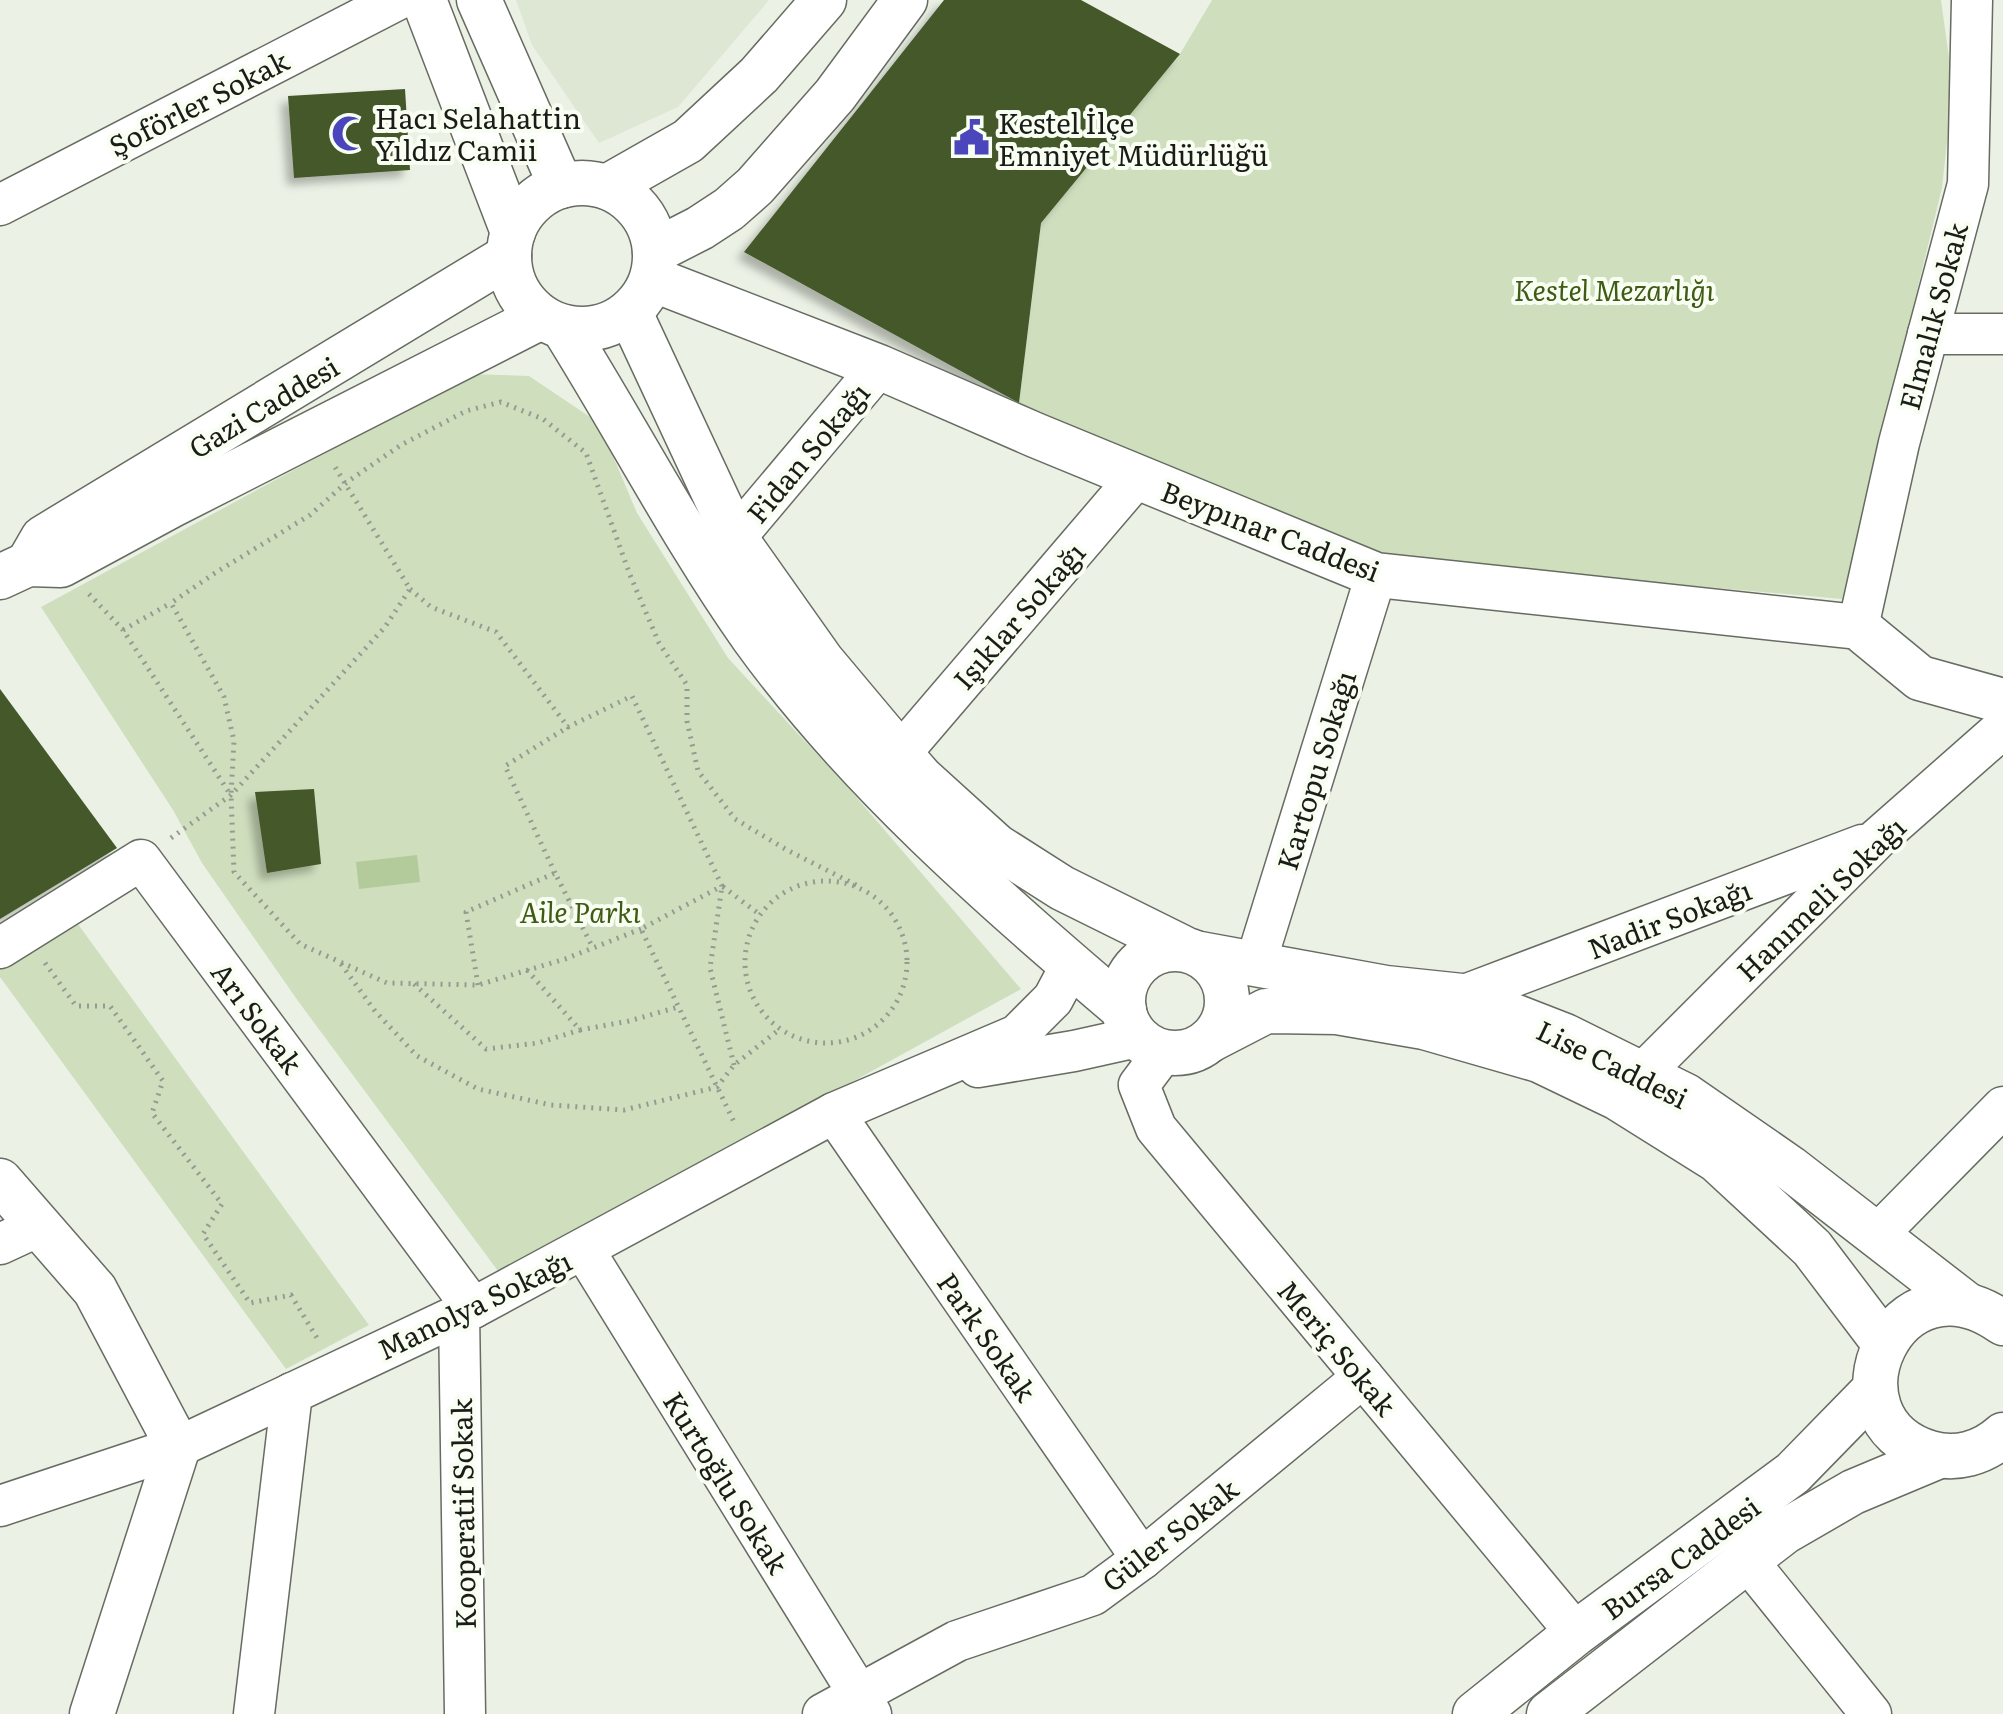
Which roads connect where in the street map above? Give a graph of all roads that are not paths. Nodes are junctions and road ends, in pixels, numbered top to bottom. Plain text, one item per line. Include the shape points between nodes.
1 (397, 0) edge
2 (424, 0) edge
3 (479, 0) edge
4 (824, 0) edge
5 (905, 0) edge
6 (1972, 0) edge
7 (1986, 109) edge
8 (561, 186) junction
9 (607, 187) junction
10 (0, 205) edge
11 (511, 244) junction
12 (646, 281) junction
13 (552, 322) junction
14 (1928, 334) junction
15 (2003, 334) edge
16 (879, 367) junction
17 (1137, 477) junction
18 (735, 538) junction
19 (29, 569) edge
20 (1376, 575) junction
21 (1858, 627) junction
22 (2003, 701) edge
23 (2003, 728) edge
24 (900, 754) junction
25 (1877, 839) junction
26 (0, 948) edge
27 (1192, 951) junction
28 (1071, 965) junction
29 (1255, 965) junction
30 (1462, 996) junction
31 (1141, 1033) junction
32 (1210, 1040) junction
33 (934, 1071) junction
34 (1642, 1074) junction
35 (2003, 1107) edge
36 (834, 1113) junction
37 (0, 1181) edge
38 (39, 1226) junction
39 (1877, 1235) junction
40 (0, 1244) edge
41 (584, 1250) junction
42 (466, 1311) junction
43 (1985, 1314) edge
44 (1884, 1343) junction
45 (1363, 1377) junction
46 (1875, 1389) junction
47 (292, 1393) junction
48 (1999, 1444) edge
49 (178, 1447) junction
50 (1939, 1456) junction
51 (0, 1506) edge
52 (1142, 1559) junction
53 (1747, 1560) junction
54 (1576, 1633) junction
55 (865, 1704) edge
56 (1555, 1712) edge
57 (92, 1714) edge
58 (254, 1714) edge
59 (465, 1714) edge
60 (823, 1714) edge
61 (1475, 1714) edge
62 (1871, 1714) edge

1 - 10 street, Şoförler Sokak
2 - 11 main road
3 - 8 main road
4 - 9 main road via 759,75 688,141
5 - 12 main road via 835,95 755,186 700,228
6 - 7 street, Elmalık Sokak
7 - 14 street, Elmalık Sokak
8 - 9 main road
8 - 11 main road via 524,212
9 - 12 main road via 627,198 651,233
11 - 13 main road via 512,279 523,301
11 - 19 main road, Gazi Caddesi via 43,538
12 - 13 main road via 609,325 586,330
12 - 16 main road, Beypınar Caddesi
12 - 18 main road
13 - 19 main road, Gazi Caddesi
13 - 28 main road via 715,581 800,698 897,805 1007,912
14 - 15 street
14 - 21 street, Elmalık Sokak
16 - 17 main road, Beypınar Caddesi
16 - 18 street, Fidan Sokağı
17 - 20 main road, Beypınar Caddesi
17 - 24 street, Işıklar Sokağı
18 - 24 main road via 822,661
20 - 21 main road, Beypınar Caddesi
20 - 29 street, Kartopu Sokağı
21 - 22 main road via 1920,678
23 - 25 street, Hanımeli Sokağı
24 - 27 main road via 996,846 1062,888
25 - 30 street, Nadir Sokağı
25 - 34 street, Hanımeli Sokağı
26 - 42 street, Arı Sokak via 141,860
27 - 29 main road, Lise Caddesi
27 - 31 main road via 1150,954 1128,978 1123,994
27 - 32 main road via 1213,964 1228,994 1221,1027
28 - 31 main road
28 - 33 street, Manolya Sokağı via 1053,999 1017,1035
29 - 30 main road, Lise Caddesi
30 - 34 main road, Lise Caddesi via 1565,1036
31 - 32 main road via 1179,1053
31 - 33 street, Manolya Sokağı via 1003,1064
31 - 45 street, Meriç Sokak via 1139,1085 1156,1128
32 - 44 main road via 1266,1011 1337,1012 1424,1027 1539,1060 1618,1098 1717,1160 1812,1248
33 - 36 street, Manolya Sokağı
34 - 39 main road, Lise Caddesi via 1686,1096
35 - 39 street
36 - 41 street, Manolya Sokağı
36 - 52 street, Park Sokak
37 - 38 main road
38 - 40 street
38 - 49 main road via 95,1290
39 - 43 main road, Lise Caddesi
41 - 42 street, Manolya Sokağı
41 - 55 street, Kurtoğlu Sokak
42 - 47 street, Manolya Sokağı
42 - 59 street, Kooperatif Sokak
43 - 44 main road via 1943,1304 1899,1324
44 - 46 main road
45 - 52 street, Güler Sokak
45 - 54 street, Meriç Sokak
46 - 50 main road via 1880,1408 1903,1440
46 - 54 main road, Bursa Caddesi via 1793,1473
47 - 49 street, Manolya Sokağı
47 - 58 street
48 - 50 main road, Bursa Caddesi via 1965,1455
49 - 51 street, Manolya Sokağı
49 - 57 main road
50 - 53 main road, Bursa Caddesi via 1853,1492
52 - 55 street, Güler Sokak via 1093,1595 957,1641
53 - 56 main road, Bursa Caddesi
53 - 62 street
54 - 61 main road, Bursa Caddesi
55 - 60 street, Güler Sokak

